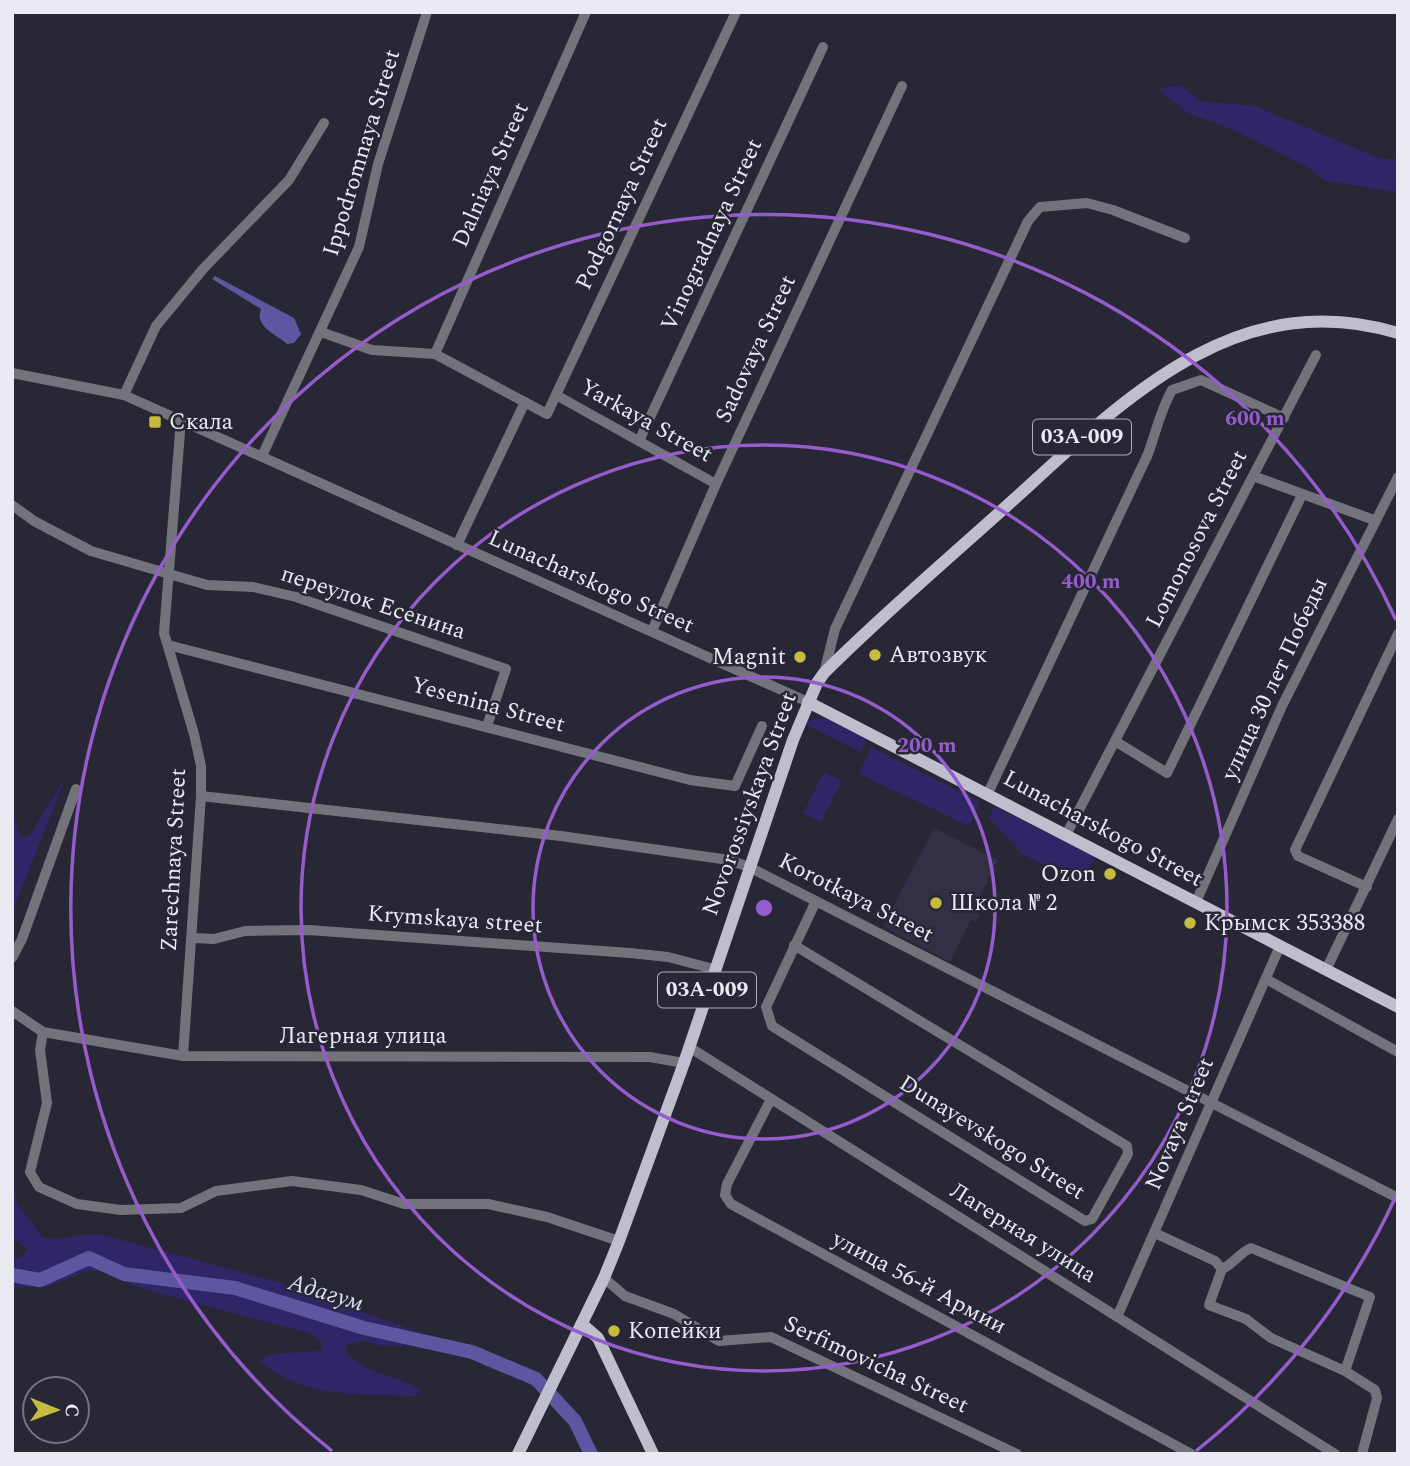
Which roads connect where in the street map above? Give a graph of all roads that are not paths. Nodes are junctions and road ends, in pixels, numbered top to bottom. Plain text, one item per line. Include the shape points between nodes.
1 (426, 12) edge
2 (586, 12) edge
3 (736, 12) edge
4 (823, 47) dead end
5 (902, 86) dead end
6 (324, 123) dead end
7 (1185, 238) dead end
8 (321, 332) junction
9 (1398, 333) edge
10 (435, 354) junction
11 (1316, 355) dead end
12 (12, 373) edge
13 (124, 395) junction
14 (556, 395) junction
15 (525, 402) junction
16 (547, 414) joint
17 (1284, 418) junction
18 (181, 420) junction
19 (639, 441) junction
20 (262, 456) junction
21 (1253, 476) junction
22 (1398, 477) edge
23 (716, 484) junction
24 (1301, 495) junction
25 (12, 505) edge
26 (1374, 520) junction
27 (457, 545) junction
28 (167, 573) junction
29 (652, 631) junction
30 (1398, 634) edge
31 (168, 645) junction
32 (824, 673) junction
33 (808, 702) junction
34 (487, 726) junction
35 (762, 726) dead end
36 (1115, 741) junction
37 (76, 789) dead end
38 (988, 793) junction
39 (201, 796) junction
40 (1398, 819) edge
41 (1068, 833) junction
42 (749, 867) junction
43 (1367, 887) junction
44 (816, 901) junction
45 (1196, 902) junction
46 (192, 938) junction
47 (794, 945) junction
48 (1280, 946) junction
49 (12, 958) edge
50 (714, 970) junction
51 (1326, 970) junction
52 (1266, 979) junction
53 (1398, 1007) edge
54 (12, 1011) edge
55 (43, 1032) junction
56 (689, 1047) junction
57 (1398, 1052) edge
58 (183, 1056) junction
59 (684, 1062) junction
60 (771, 1098) junction
61 (1211, 1104) junction
62 (1398, 1198) edge
63 (1157, 1234) junction
64 (619, 1241) junction
65 (1222, 1269) junction
66 (604, 1278) junction
67 (1118, 1317) junction
68 (582, 1324) junction
69 (1345, 1371) junction
70 (520, 1449) edge
71 (653, 1454) edge
72 (1017, 1454) edge
73 (1191, 1454) edge
74 (1335, 1454) edge
75 (1362, 1454) edge

1 - 8 street, Ippodromnaya Street via 378,164 359,247
2 - 10 street, Dalniaya Street
3 - 14 street, Podgornaya Street
4 - 19 street, Vinogradnaya Street
5 - 23 street, Sadovaya Street
6 - 13 street via 289,180 203,269 156,326
7 - 32 street, Novorossiyskaya Street via 1087,203 1040,207 1028,221 835,629
8 - 10 street, Yarkaya Street via 372,351
8 - 20 street, Ippodromnaya Street
9 - 32 main road, 03А-009 via 1337,321 1264,328 1195,355 1157,377 1053,461
10 - 15 street, Yarkaya Street
11 - 17 street, Lomonosova Street
12 - 13 street, Lunacharskogo Street
13 - 18 street, Lunacharskogo Street
14 - 16 street, Podgornaya Street
14 - 19 street, Yarkaya Street
15 - 16 street, Yarkaya Street
15 - 27 street
17 - 21 street, Lomonosova Street
17 - 38 street via 1201,380 1172,390 1160,411 1148,454
18 - 20 street, Lunacharskogo Street
18 - 28 street, Zarechnaya Street
19 - 23 street, Yarkaya Street
20 - 27 street, Lunacharskogo Street
21 - 24 street
21 - 36 street, Lomonosova Street
22 - 26 street, улица 30 лет Победы
23 - 29 street, Sadovaya Street
24 - 26 street
24 - 36 street via 1167,773
25 - 28 street via 90,551
26 - 45 street, улица 30 лет Победы via 1282,706
27 - 29 street, Lunacharskogo Street
28 - 31 street, Zarechnaya Street via 164,632
28 - 34 street, переулок Есенина via 207,585 253,587 296,597 506,669
29 - 33 street, Lunacharskogo Street
30 - 43 street via 1295,850 1298,856
31 - 34 street, Yesenina Street
31 - 39 street, Zarechnaya Street via 201,766
32 - 33 main road, Novorossiyskaya Street / 03А-009
33 - 38 main road, Lunacharskogo Street
33 - 42 main road, Novorossiyskaya Street / 03А-009
34 - 35 street, Yesenina Street via 690,780 735,786
36 - 41 street, Lomonosova Street
37 - 49 street
38 - 41 main road, Lunacharskogo Street
39 - 42 street, Korotkaya Street via 561,836 729,860
39 - 46 street, Zarechnaya Street
40 - 43 street
41 - 45 main road, Lunacharskogo Street
42 - 44 street, Korotkaya Street
42 - 50 main road, Novorossiyskaya Street / 03А-009
43 - 51 street
44 - 47 street
44 - 61 street, Korotkaya Street
45 - 48 main road, Lunacharskogo Street
46 - 50 street, Krymskaya street via 308,930 630,953 668,957
46 - 58 street, Zarechnaya Street
47 - 47 street, Dunayevskogo Street via 766,1007 772,1026 1085,1221 1093,1219 1128,1154 1126,1146
48 - 51 main road, Lunacharskogo Street
48 - 52 street, Novaya Street
50 - 56 main road, Novorossiyskaya Street / 03А-009
51 - 53 main road, Lunacharskogo Street
52 - 57 street
52 - 61 street, Novaya Street
54 - 55 street
55 - 58 street, Лагерная улица
55 - 64 street via 40,1050 47,1103 30,1171 39,1187 78,1204 121,1210 181,1208 216,1191 292,1181 360,1190 404,1204 488,1205 547,1217
56 - 59 main road, Novorossiyskaya Street / 03А-009
56 - 60 street, Лагерная улица
58 - 59 street, Лагерная улица via 650,1057
59 - 64 main road, Novorossiyskaya Street / 03А-009
60 - 67 street, Лагерная улица
60 - 73 street, улица 56-й Армии via 727,1184 725,1195 731,1205
61 - 62 street, Korotkaya Street
61 - 63 street, Novaya Street
63 - 65 street via 1215,1261
63 - 67 street, Novaya Street
64 - 66 main road, Novorossiyskaya Street / 03А-009
65 - 69 street via 1209,1305 1246,1319 1271,1338
65 - 69 street via 1251,1248 1370,1297
66 - 68 main road, Novorossiyskaya Street / 03А-009
66 - 72 street, Serfimovicha Street via 625,1296 674,1314 719,1341 771,1337
67 - 74 street, Лагерная улица
68 - 70 main road, Novorossiyskaya Street / 03А-009
68 - 71 main road via 598,1338
69 - 75 street via 1375,1390 1377,1398

